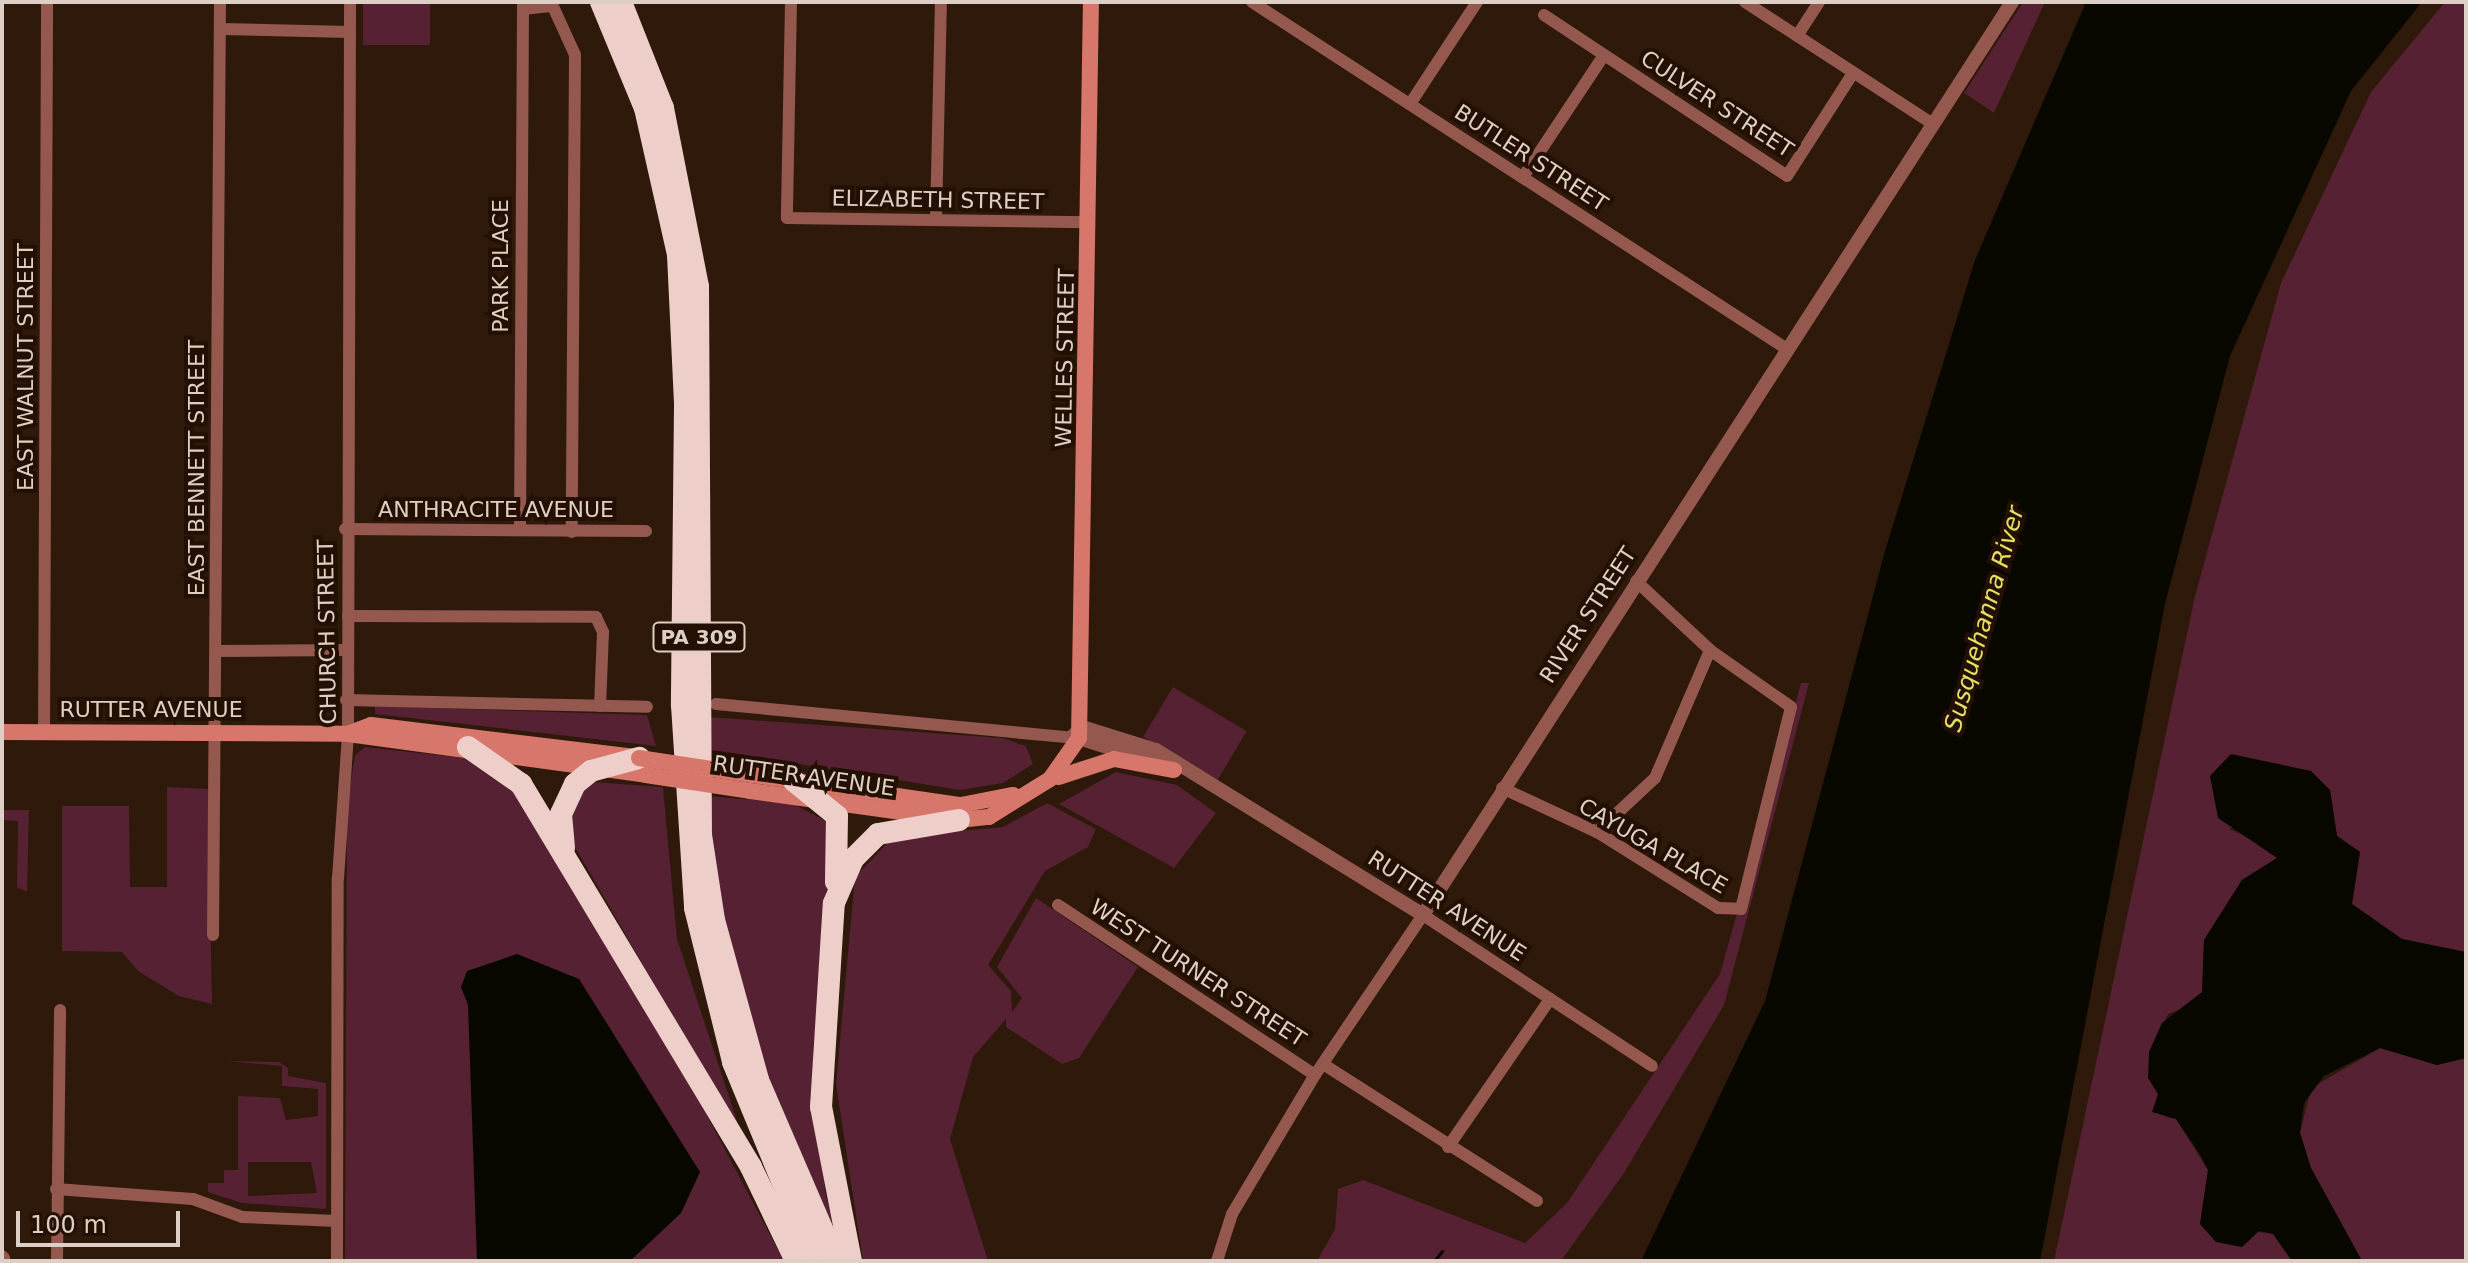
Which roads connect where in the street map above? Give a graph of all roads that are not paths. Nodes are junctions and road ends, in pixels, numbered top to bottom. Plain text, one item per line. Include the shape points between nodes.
1 (47, 2) edge
2 (220, 2) edge
3 (350, 2) edge
4 (601, 2) edge
5 (621, 2) edge
6 (791, 2) edge
7 (941, 2) edge
8 (1091, 2) edge
9 (1252, 2) edge
10 (1477, 2) edge
11 (1745, 2) edge
12 (1819, 2) edge
13 (2012, 2) edge
14 (552, 4) edge
15 (523, 6) edge
16 (1544, 15) dead end
17 (220, 29) junction
18 (350, 32) junction
19 (1797, 36) junction
20 (1604, 55) junction
21 (1853, 73) junction
22 (1410, 104) junction
23 (1933, 124) junction
24 (1523, 177) junction
25 (936, 219) junction
26 (1088, 222) junction
27 (1787, 349) junction
28 (345, 529) junction
29 (520, 530) junction
30 (646, 531) dead end
31 (572, 532) junction
32 (1636, 581) junction
33 (348, 616) junction
34 (346, 650) junction
35 (1710, 650) junction
36 (216, 651) junction
37 (346, 700) junction
38 (716, 704) dead end
39 (600, 706) junction
40 (647, 707) dead end
41 (1078, 729) junction
42 (2, 732) edge
43 (44, 732) junction
44 (216, 732) junction
45 (348, 734) junction
46 (468, 747) junction
47 (642, 766) junction
48 (599, 768) junction
49 (1174, 770) junction
50 (794, 781) junction
51 (751, 783) junction
52 (1502, 788) junction
53 (1214, 789) junction
54 (1031, 795) junction
55 (824, 801) junction
56 (959, 820) junction
57 (1597, 832) junction
58 (570, 869) junction
59 (834, 903) junction
60 (1058, 905) dead end
61 (1423, 915) junction
62 (213, 935) dead end
63 (1550, 999) junction
64 (60, 1010) dead end
65 (1652, 1066) dead end
66 (1319, 1069) junction
67 (1448, 1147) junction
68 (56, 1189) junction
69 (1537, 1201) dead end
70 (337, 1221) junction
71 (57, 1261) edge
72 (337, 1261) edge
73 (796, 1261) edge
74 (815, 1261) edge
75 (836, 1261) edge
76 (851, 1261) edge
77 (1217, 1261) edge

1 - 43 street, EAST WALNUT STREET
2 - 17 street, EAST BENNETT STREET
3 - 18 street, CHURCH STREET
4 - 74 highway, PA 309 via 645,108 678,255 685,406 682,705 695,908 733,1062
5 - 75 highway, PA 309 via 663,108 698,287 701,820 714,920 758,1080
6 - 25 street, ELIZABETH STREET via 787,218
7 - 25 street
8 - 26 main road, WELLES STREET
9 - 22 street, BUTLER STREET
10 - 22 street
11 - 19 street
12 - 19 street
13 - 23 street, RIVER STREET
14 - 15 street
14 - 31 street via 575,55
15 - 29 street, PARK PLACE
16 - 20 street, CULVER STREET
17 - 18 street
17 - 36 street, EAST BENNETT STREET
18 - 28 street, CHURCH STREET
19 - 21 street
20 - 21 street, CULVER STREET via 1787,176
20 - 24 street
21 - 23 street
22 - 24 street, BUTLER STREET
23 - 27 street, RIVER STREET
24 - 27 street, BUTLER STREET
25 - 26 street, ELIZABETH STREET
26 - 41 main road, WELLES STREET
27 - 32 street, RIVER STREET
28 - 29 street, ANTHRACITE AVENUE
28 - 33 street, CHURCH STREET
29 - 31 street, ANTHRACITE AVENUE
30 - 31 street, ANTHRACITE AVENUE
32 - 35 street
32 - 52 street, RIVER STREET
33 - 34 street, CHURCH STREET
33 - 39 street via 596,617 603,632
34 - 36 street
34 - 37 street, CHURCH STREET
35 - 57 street via 1655,778
35 - 57 street, CAYUGA PLACE via 1791,707 1741,909 1718,908
36 - 44 street, EAST BENNETT STREET
37 - 39 street
37 - 45 street, CHURCH STREET
38 - 41 street, RUTTER AVENUE
39 - 40 street
41 - 49 street, RUTTER AVENUE
41 - 50 main road, RUTTER AVENUE via 1038,780 989,803
41 - 53 street, RUTTER AVENUE via 1156,750
41 - 54 main road, RUTTER AVENUE
42 - 43 main road, RUTTER AVENUE
43 - 44 main road, RUTTER AVENUE
44 - 45 main road, RUTTER AVENUE
44 - 62 street, EAST BENNETT STREET
45 - 46 main road, RUTTER AVENUE
45 - 47 main road, RUTTER AVENUE via 371,725
45 - 70 street, CHURCH STREET via 338,878
46 - 48 main road, RUTTER AVENUE
46 - 58 highway via 521,784
47 - 48 highway
47 - 51 main road, RUTTER AVENUE, bridge
48 - 58 highway via 575,784 561,814
49 - 53 street, RUTTER AVENUE
49 - 54 main road via 1100,760 1070,769
50 - 51 main road, RUTTER AVENUE
50 - 55 highway
51 - 55 main road, RUTTER AVENUE
52 - 57 street, CAYUGA PLACE
52 - 61 street, RIVER STREET
53 - 61 street, RUTTER AVENUE
54 - 56 main road, RUTTER AVENUE via 989,817
55 - 56 main road, RUTTER AVENUE
55 - 59 highway via 837,816
56 - 59 highway via 878,834 853,859
58 - 73 highway via 751,1167
59 - 76 highway via 821,1107
60 - 66 street, WEST TURNER STREET
61 - 63 street, RUTTER AVENUE
61 - 66 street, RIVER STREET
63 - 65 street, RUTTER AVENUE
63 - 67 street
64 - 68 street
66 - 67 street, WEST TURNER STREET
66 - 77 street, RIVER STREET via 1232,1214
67 - 69 street, WEST TURNER STREET
68 - 70 street via 193,1199 242,1217
68 - 71 street
70 - 72 street, CHURCH STREET

